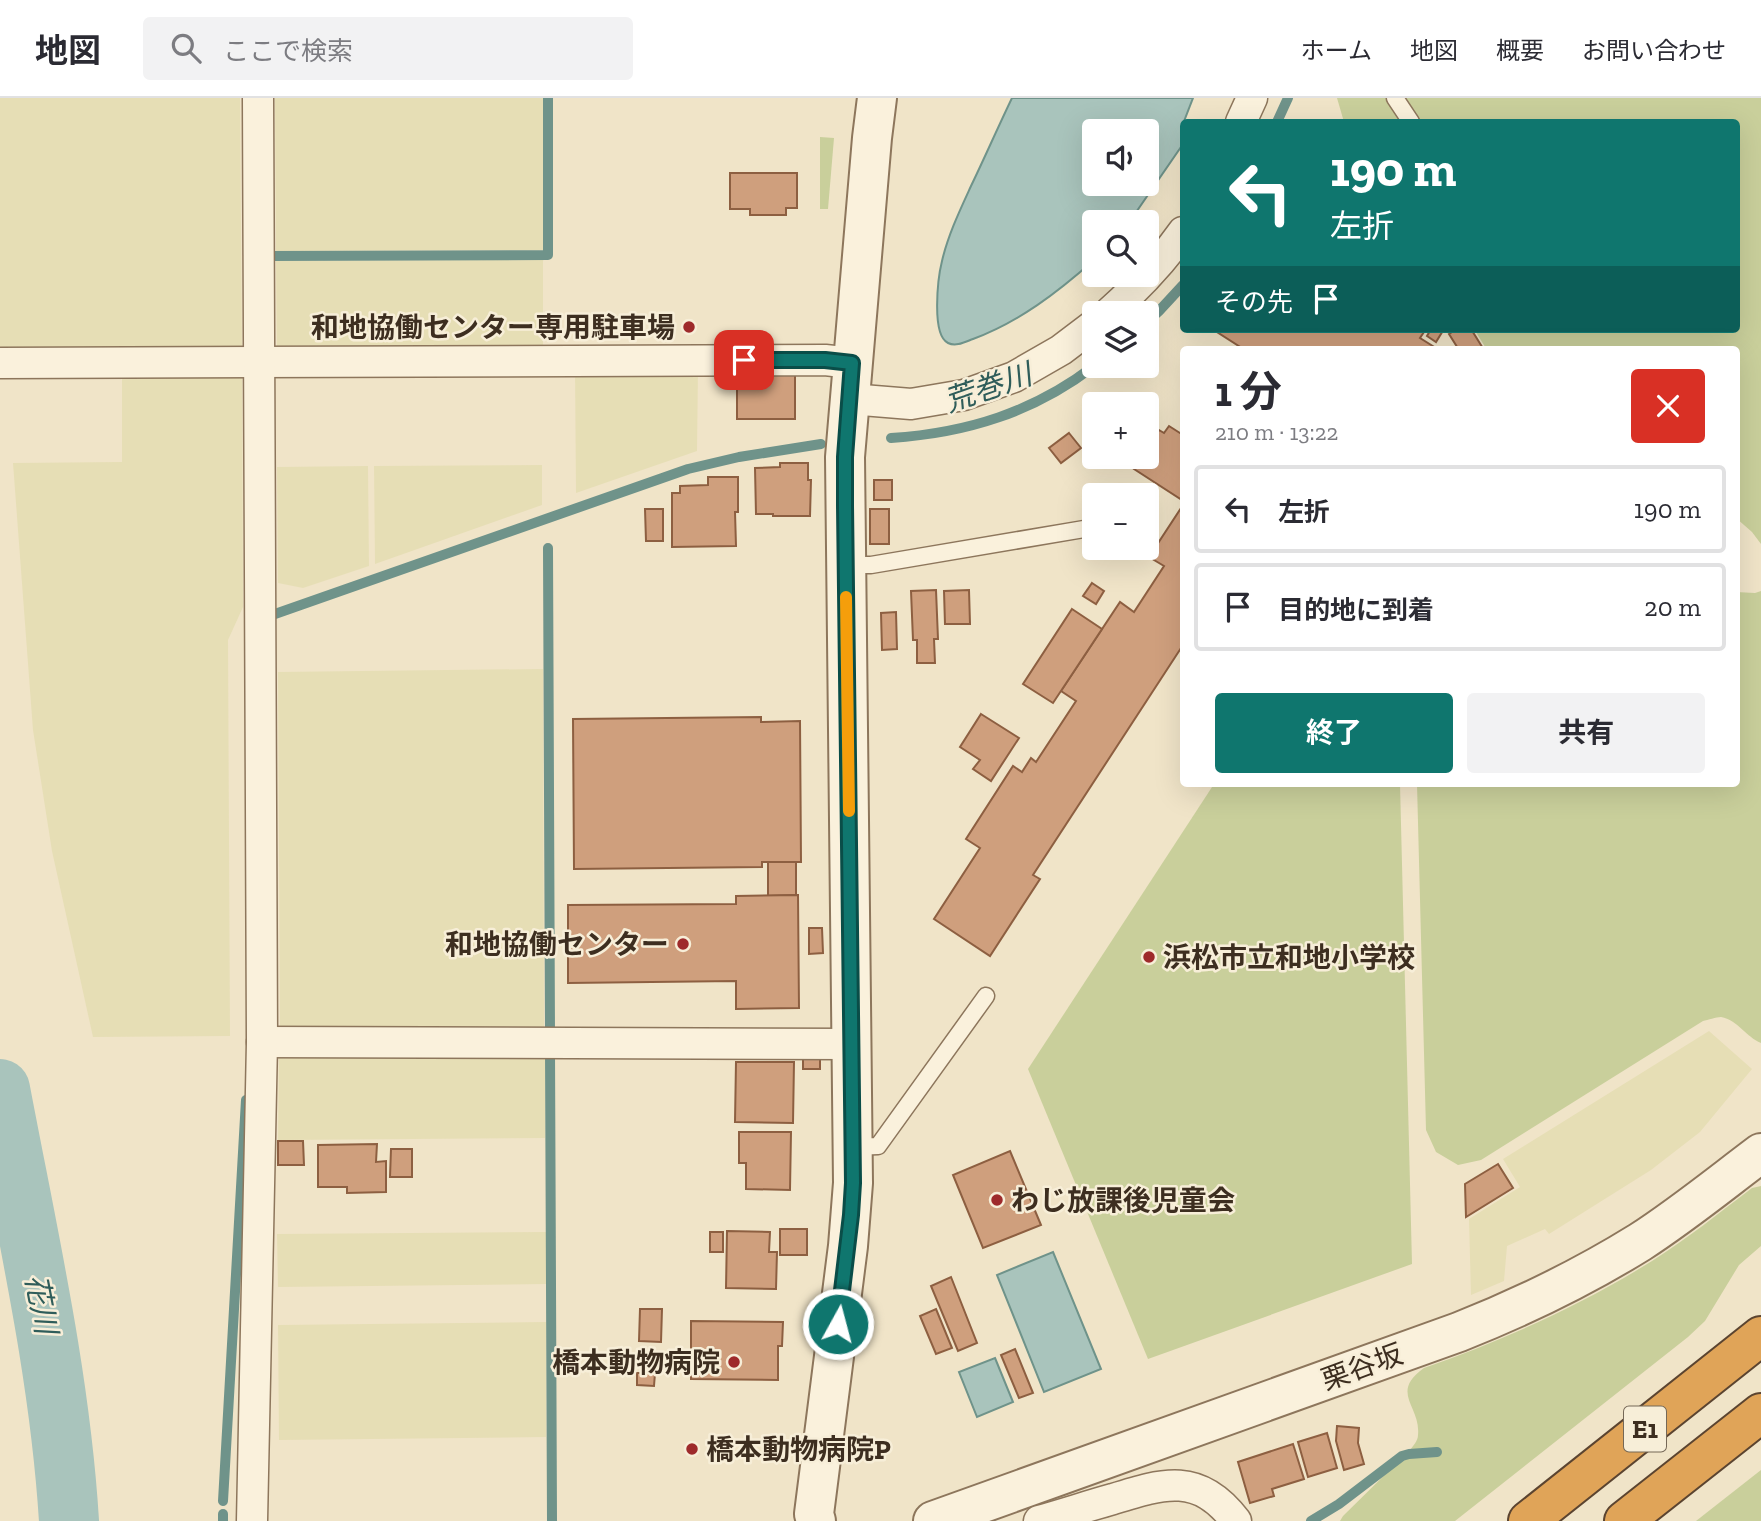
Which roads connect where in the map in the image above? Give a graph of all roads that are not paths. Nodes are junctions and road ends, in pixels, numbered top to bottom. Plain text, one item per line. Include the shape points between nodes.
1 (258, 98) edge
2 (877, 98) edge
3 (1252, 98) edge
4 (1395, 98) edge
5 (1242, 119) edge
6 (1409, 119) edge
7 (1180, 236) edge
8 (1122, 301) edge
9 (1082, 335) edge
10 (259, 362) junction
11 (0, 363) edge
12 (851, 381) junction
13 (1082, 529) edge
14 (846, 565) junction
15 (986, 996) dead end
16 (262, 1042) junction
17 (852, 1044) junction
18 (853, 1147) junction
19 (1761, 1153) edge
20 (1761, 1336) edge
21 (1761, 1413) edge
22 (994, 1511) edge
23 (252, 1521) edge
24 (816, 1521) edge
25 (933, 1521) edge
26 (1039, 1521) edge
27 (1236, 1521) edge
28 (1528, 1521) edge
29 (1623, 1521) edge

1 - 10 street
2 - 12 street
3 - 5 street
4 - 6 lane
7 - 8 street
9 - 12 street via 1014,377 964,395 911,404
10 - 11 street
10 - 12 street via 825,360
10 - 16 street
12 - 14 street via 845,457
13 - 14 lane via 871,565
14 - 17 street
15 - 18 lane via 878,1146
16 - 17 street
16 - 23 street
17 - 18 street
18 - 24 street via 851,1215
19 - 22 street, 栗谷坂 via 1642,1240 1506,1313
20 - 28 highway, E1
21 - 29 highway, E1
22 - 25 street, 栗谷坂
26 - 27 street via 1174,1484 1216,1499

